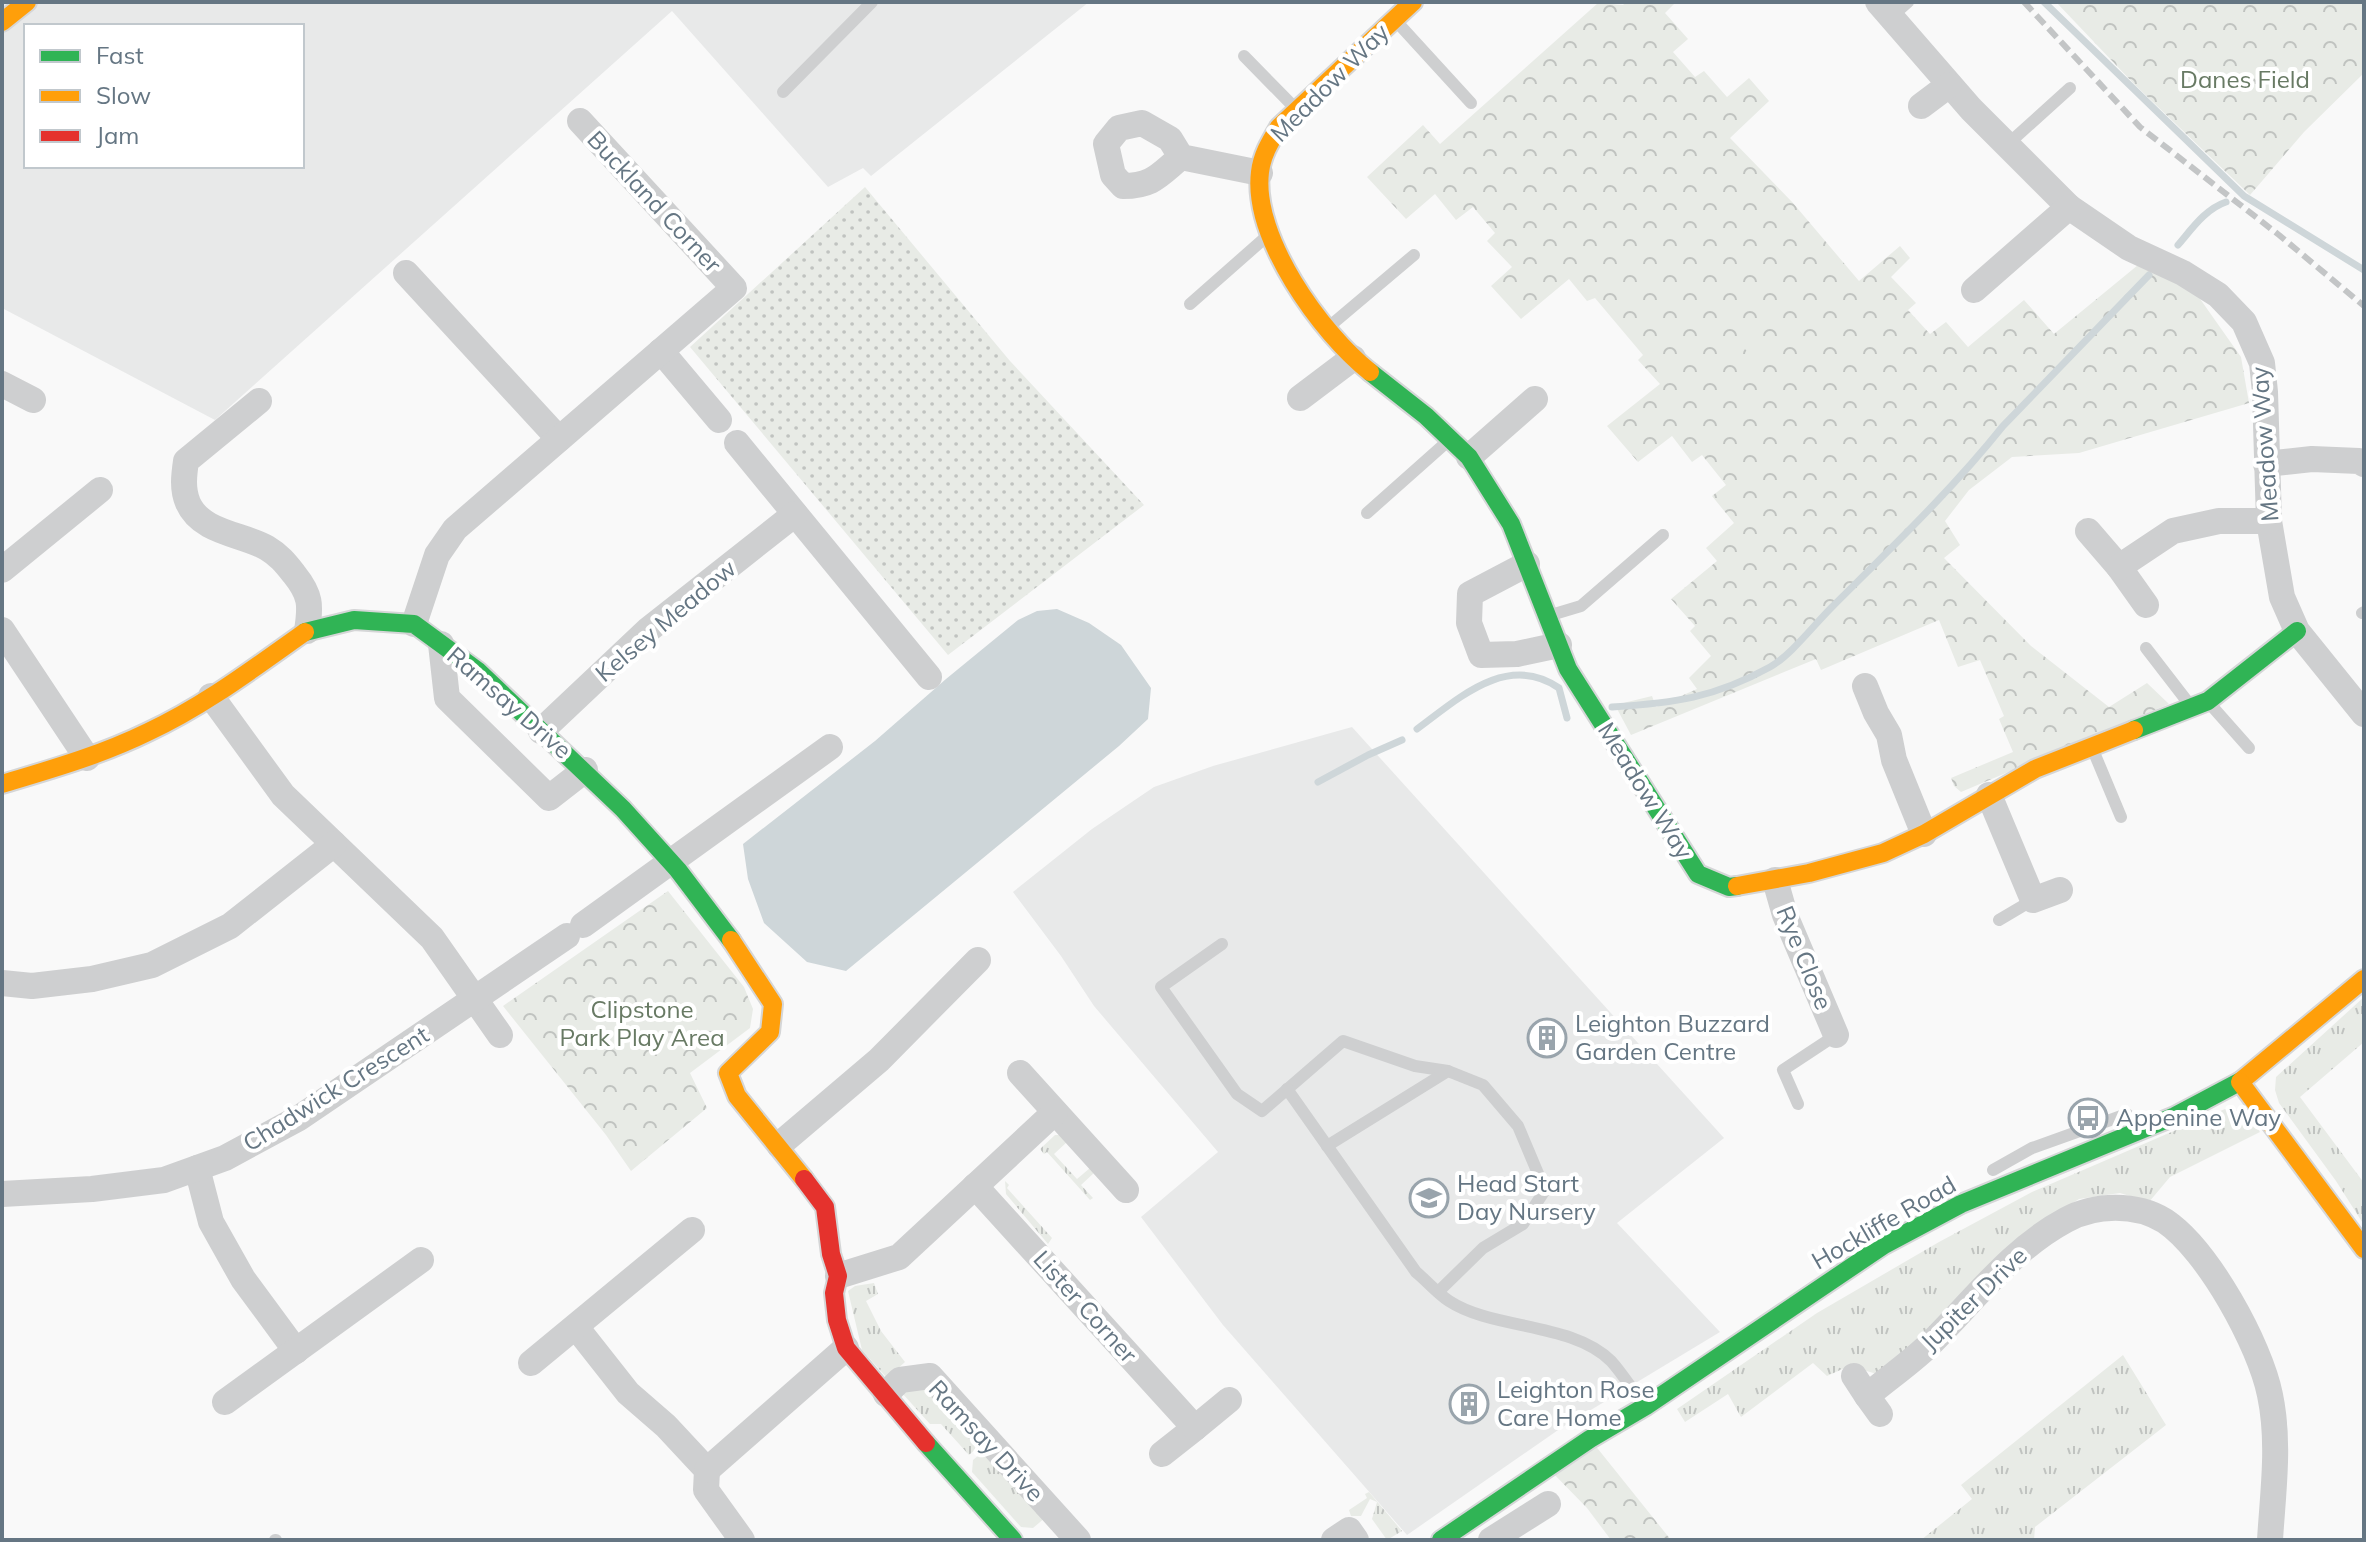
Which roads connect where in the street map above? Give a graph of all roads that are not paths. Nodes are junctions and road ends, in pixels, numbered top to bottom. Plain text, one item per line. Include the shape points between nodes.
1 (27, 2) edge
2 (872, 2) edge
3 (1413, 2) edge
4 (1893, 7) edge
5 (1394, 19) junction
6 (2, 22) edge
7 (1244, 56) dead end
8 (1949, 85) junction
9 (2070, 88) dead end
10 (783, 92) dead end
11 (1471, 103) dead end
12 (1921, 106) dead end
13 (1296, 110) junction
14 (580, 121) dead end
15 (2008, 144) junction
16 (1181, 157) dead end
17 (1260, 173) junction
18 (2069, 207) junction
19 (1270, 233) junction
20 (1414, 255) dead end
21 (406, 273) dead end
22 (1974, 290) dead end
23 (1190, 304) dead end
24 (1327, 328) junction
25 (661, 351) junction
26 (1353, 358) junction
27 (2, 384) edge
28 (1300, 398) dead end
29 (1535, 399) dead end
30 (33, 400) dead end
31 (259, 401) dead end
32 (719, 420) dead end
33 (559, 439) junction
34 (737, 443) dead end
35 (1460, 448) junction
36 (2266, 464) junction
37 (2364, 464) edge
38 (100, 490) dead end
39 (1367, 513) dead end
40 (795, 514) junction
41 (2269, 521) junction
42 (2088, 531) dead end
43 (1663, 535) dead end
44 (1527, 564) junction
45 (2119, 567) junction
46 (2, 570) edge
47 (2146, 605) dead end
48 (1548, 616) junction
49 (414, 624) junction
50 (2, 630) edge
51 (307, 631) junction
52 (2297, 631) junction
53 (441, 644) junction
54 (1559, 645) junction
55 (2146, 648) dead end
56 (929, 677) dead end
57 (1865, 686) dead end
58 (211, 696) junction
59 (2200, 704) junction
60 (2364, 714) edge
61 (541, 731) junction
62 (830, 747) dead end
63 (2092, 747) junction
64 (2249, 748) dead end
65 (87, 758) junction
66 (585, 770) junction
67 (2, 784) edge
68 (1989, 795) junction
69 (2121, 817) dead end
70 (1924, 834) junction
71 (334, 844) junction
72 (672, 863) junction
73 (1775, 880) junction
74 (2060, 890) dead end
75 (2033, 900) junction
76 (1999, 920) dead end
77 (1222, 944) dead end
78 (978, 960) dead end
79 (2364, 979) edge
80 (2, 983) edge
81 (476, 1000) junction
82 (500, 1035) dead end
83 (1836, 1035) joint
84 (1448, 1071) junction
85 (1020, 1073) dead end
86 (2240, 1082) junction
87 (1287, 1089) junction
88 (1798, 1104) dead end
89 (1055, 1112) junction
90 (2175, 1116) junction
91 (779, 1145) junction
92 (1327, 1146) junction
93 (197, 1168) junction
94 (975, 1186) junction
95 (1126, 1190) dead end
96 (2, 1194) edge
97 (1961, 1204) junction
98 (692, 1230) dead end
99 (2364, 1249) edge
100 (421, 1260) dead end
101 (838, 1276) junction
102 (1438, 1292) junction
103 (576, 1327) junction
104 (846, 1348) junction
105 (296, 1351) junction
106 (531, 1363) dead end
107 (886, 1394) junction
108 (1867, 1395) dead end
109 (1229, 1400) dead end
110 (225, 1402) dead end
111 (1646, 1406) junction
112 (1195, 1428) junction
113 (1162, 1454) dead end
114 (707, 1470) junction
115 (1548, 1504) dead end
116 (1453, 1537) edge
117 (742, 1540) edge
118 (1013, 1540) edge
119 (1078, 1540) edge
120 (1334, 1540) edge
121 (1356, 1540) edge
122 (1491, 1540) edge
123 (2270, 1540) edge

1 - 6 street
2 - 10 lane
3 - 5 street, Meadow Way
4 - 8 street, Meadow Way
5 - 11 lane
5 - 13 street, Meadow Way
7 - 13 lane
8 - 12 street
8 - 15 street, Meadow Way
9 - 15 lane
13 - 17 street, Meadow Way via 1266,148
14 - 25 street, Buckland Corner via 734,288
15 - 18 street, Meadow Way
16 - 17 street, Meadow Way
17 - 19 street, Meadow Way via 1261,205
18 - 22 street
18 - 36 street, Meadow Way via 2129,248 2218,295 2244,322 2262,363
19 - 23 lane
19 - 24 street, Meadow Way
20 - 24 lane
21 - 33 street
24 - 26 street, Meadow Way
25 - 32 street
25 - 33 street, Buckland Corner
26 - 28 street
26 - 35 street, Meadow Way
27 - 30 street
29 - 35 street
31 - 51 street via 186,461 183,483 188,505 202,519 283,559 311,606
33 - 49 street, Buckland Corner via 455,529 437,555
34 - 40 street
35 - 39 lane
35 - 44 street, Meadow Way via 1511,524
36 - 37 street via 2312,459
36 - 41 street, Meadow Way
38 - 46 street
40 - 56 street
40 - 61 street, Kelsey Meadow via 648,630
41 - 45 street via 2219,521 2173,531
41 - 52 street, Meadow Way via 2282,597
42 - 45 street
43 - 48 lane via 1581,606
44 - 48 street, Meadow Way
44 - 54 street via 1470,594 1469,623 1481,655
45 - 47 street
48 - 54 street, Meadow Way
49 - 51 street via 354,620
49 - 53 street, Ramsay Drive
50 - 65 street
51 - 58 street
52 - 59 street, Meadow Way
52 - 60 street, Meadow Way
53 - 61 street, Ramsay Drive
53 - 66 street via 447,698 549,798
54 - 73 street, Meadow Way via 1568,669 1698,874 1729,887
55 - 59 lane
57 - 70 street via 1889,735
58 - 65 street via 149,732
58 - 71 street via 283,795
59 - 63 street, Meadow Way
59 - 64 lane
61 - 66 street, Ramsay Drive
62 - 72 street, Chadwick Crescent
63 - 68 street, Meadow Way via 2035,769
63 - 69 lane
65 - 67 street
66 - 72 street, Ramsay Drive
68 - 70 street, Meadow Way
68 - 75 street
70 - 73 street, Meadow Way via 1883,853
71 - 80 street via 230,926 152,965 47,985
71 - 81 street via 432,938
72 - 81 street, Chadwick Crescent
72 - 91 street, Ramsay Drive via 773,1004 770,1032 728,1073 737,1096
73 - 83 street, Rye Close
74 - 75 street
75 - 76 lane
77 - 87 lane via 1161,987 1237,1094 1262,1111
78 - 91 street via 879,1060
79 - 86 street, Hockliffe Road
81 - 82 street
81 - 93 street, Chadwick Crescent via 299,1118
83 - 88 lane via 1783,1070
84 - 87 lane via 1415,1066 1343,1041
84 - 92 lane
84 - 102 lane via 1483,1085 1518,1126 1545,1190 1523,1224 1483,1248
85 - 89 street
86 - 90 street, Hockliffe Road
86 - 99 street
87 - 92 lane
89 - 94 street
89 - 95 street
90 - 97 street, Hockliffe Road
90 - 97 lane via 2146,1110 2032,1148 1978,1181
91 - 101 street, Ramsay Drive via 825,1207
92 - 102 lane via 1416,1272
93 - 96 street, Chadwick Crescent via 164,1180
93 - 105 street via 211,1222 243,1279
94 - 101 street via 899,1257
94 - 112 street, Lister Corner
97 - 111 street, Hockliffe Road via 1884,1245
98 - 103 street
100 - 105 street
101 - 104 street, Ramsay Drive via 837,1320
102 - 111 lane via 1477,1313 1586,1344 1610,1360
103 - 106 street
103 - 114 street via 628,1393
104 - 107 street, Ramsay Drive
104 - 114 street
105 - 110 street
107 - 118 street, Ramsay Drive
107 - 119 street, Ramsay Drive via 900,1380 930,1376
108 - 123 street, Jupiter Drive via 1928,1346 2025,1248 2067,1219 2101,1207 2132,1209 2164,1221 2188,1242 2230,1300 2257,1355 2270,1393 2276,1443
109 - 112 street
111 - 116 street, Hockliffe Road via 1590,1439
112 - 113 street
114 - 117 street via 706,1490
115 - 122 street
120 - 121 street via 1349,1530

